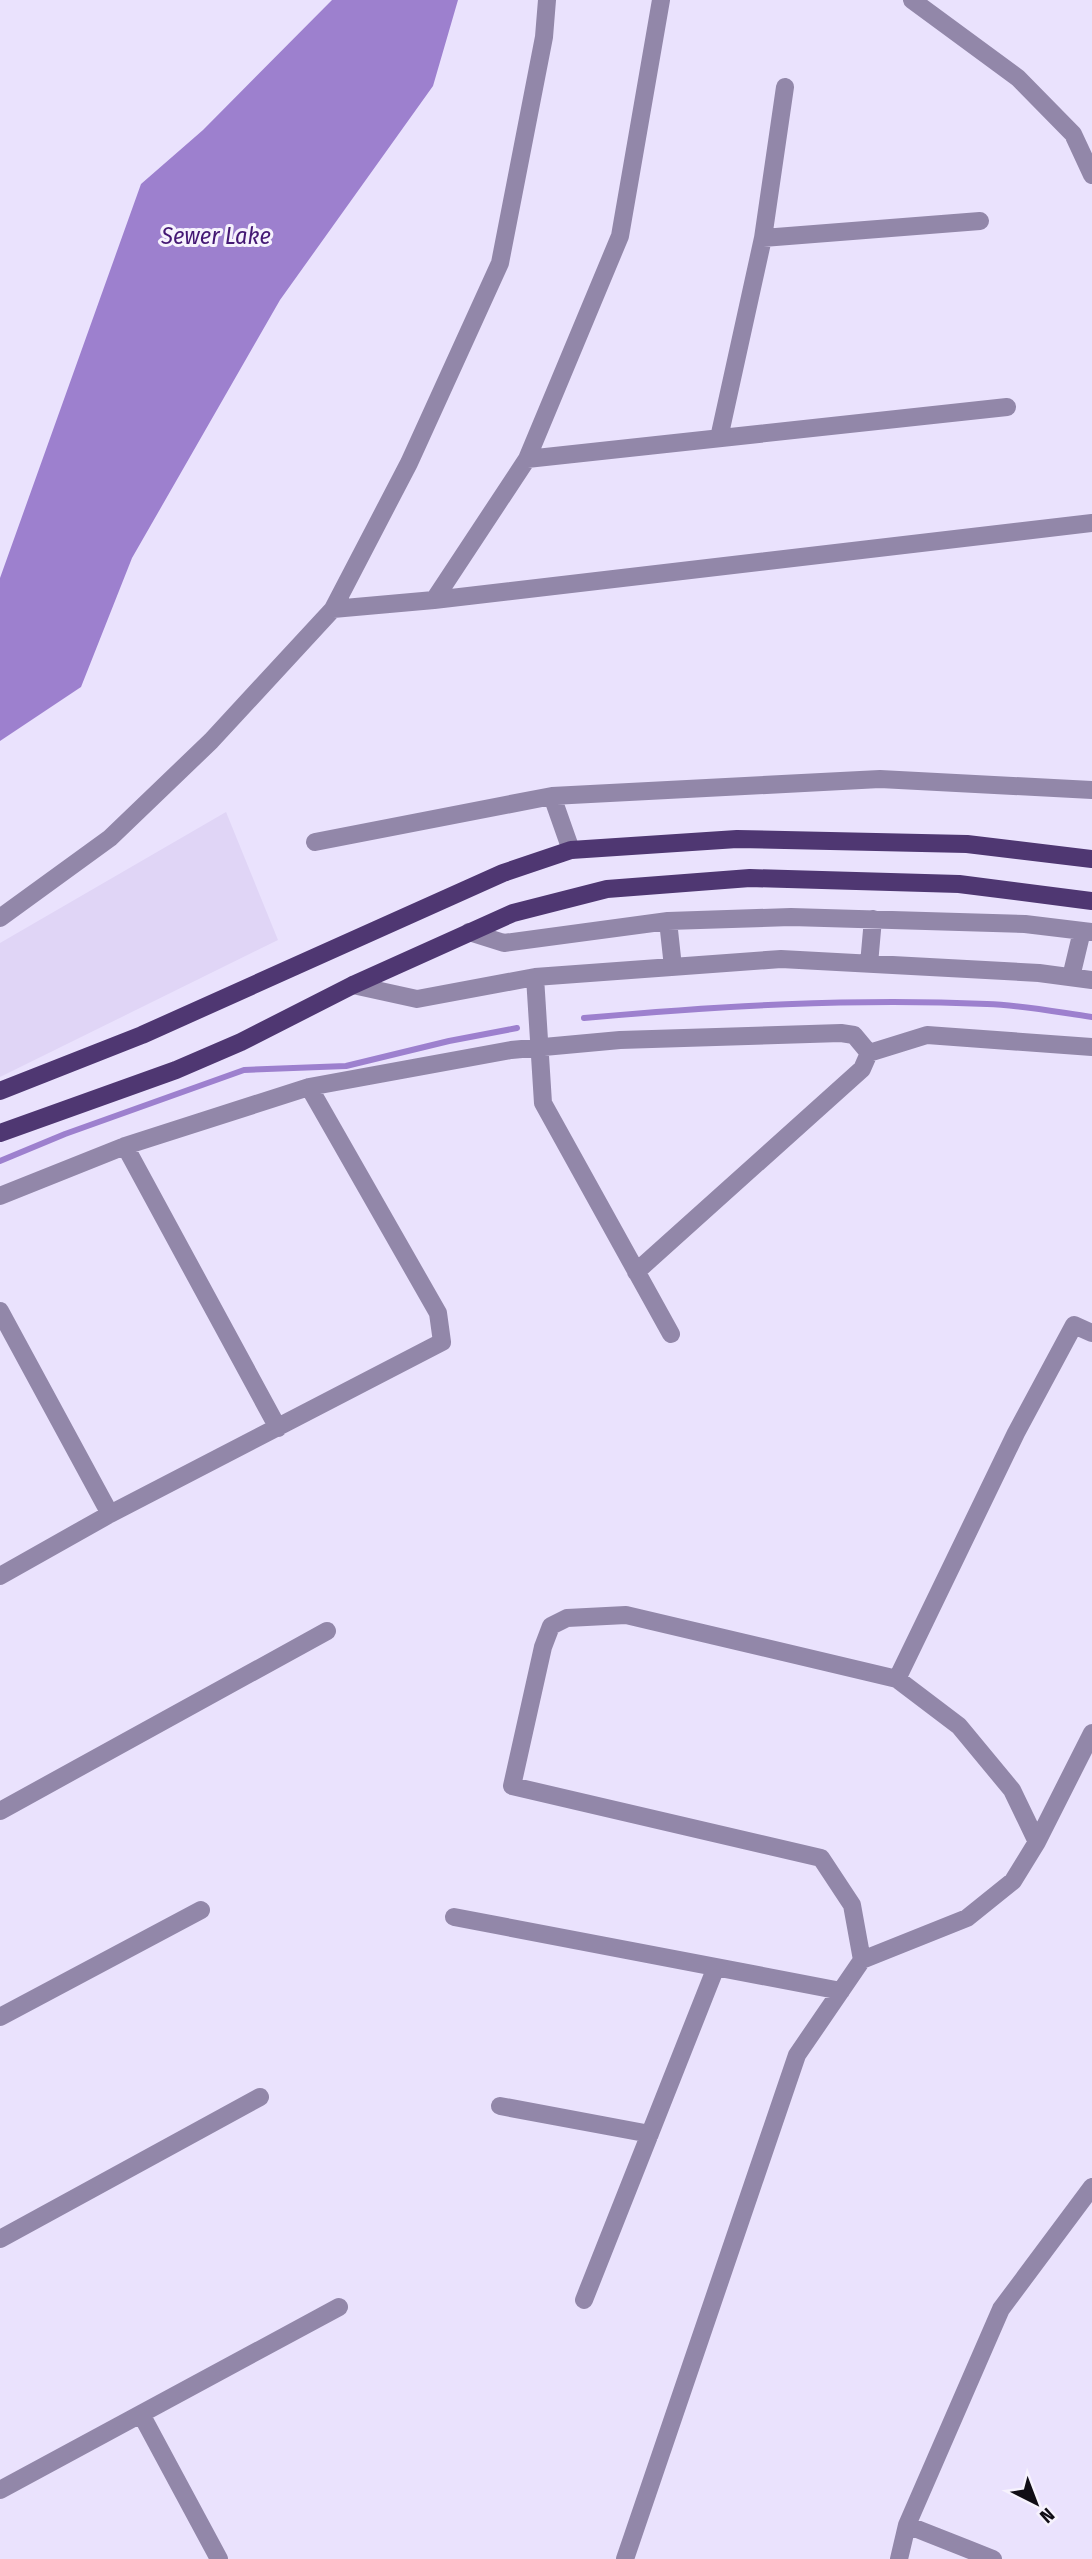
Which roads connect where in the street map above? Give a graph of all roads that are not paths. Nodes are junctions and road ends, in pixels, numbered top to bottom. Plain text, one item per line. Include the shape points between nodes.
1 (547, 0) edge
2 (661, 0) edge
3 (912, 0) edge
4 (785, 87) dead end
5 (1092, 175) edge
6 (980, 221) dead end
7 (763, 238) junction
8 (1007, 407) dead end
9 (719, 438) junction
10 (527, 459) junction
11 (1092, 523) edge
12 (434, 600) junction
13 (333, 609) junction
14 (1092, 790) edge
15 (552, 796) junction
16 (315, 842) dead end
17 (571, 850) junction
18 (1092, 859) edge
19 (1092, 901) edge
20 (0, 918) edge
21 (873, 919) junction
22 (668, 921) junction
23 (469, 932) junction
24 (1087, 932) edge
25 (869, 964) junction
26 (673, 967) junction
27 (535, 977) junction
28 (1071, 977) junction
29 (1092, 979) edge
30 (353, 985) junction
31 (541, 1047) junction
32 (1092, 1047) edge
33 (869, 1053) junction
34 (309, 1087) junction
35 (0, 1091) edge
36 (0, 1133) edge
37 (125, 1146) junction
38 (0, 1196) edge
39 (636, 1272) junction
40 (0, 1311) edge
41 (671, 1334) dead end
42 (1092, 1334) edge
43 (278, 1428) junction
44 (110, 1514) junction
45 (0, 1576) edge
46 (327, 1631) dead end
47 (897, 1679) junction
48 (1092, 1733) edge
49 (0, 1811) edge
50 (1037, 1842) junction
51 (201, 1910) dead end
52 (454, 1917) dead end
53 (862, 1960) junction
54 (716, 1967) junction
55 (841, 1991) junction
56 (0, 2017) edge
57 (260, 2097) dead end
58 (500, 2106) dead end
59 (650, 2134) junction
60 (1092, 2187) edge
61 (0, 2239) edge
62 (584, 2300) dead end
63 (339, 2307) dead end
64 (141, 2414) junction
65 (1, 2486) edge
66 (907, 2525) junction
67 (219, 2559) edge
68 (625, 2559) edge
69 (899, 2559) edge
70 (993, 2559) edge

1 - 13 street via 544,37 500,263 409,463
2 - 10 street via 620,236
3 - 5 street via 1018,78 1073,134
4 - 7 street
6 - 7 street
7 - 9 street
8 - 9 street
9 - 10 street
10 - 12 street
11 - 12 street
12 - 13 street
13 - 20 street via 211,741 110,838
14 - 15 street via 880,779
15 - 16 street
15 - 17 street
17 - 18 main road via 737,839 967,844
17 - 35 main road via 503,873 142,1035
19 - 23 main road via 959,884 750,878 607,890 513,913
21 - 22 street
21 - 24 street via 1025,924
21 - 25 street
22 - 23 street via 504,943
22 - 26 street
23 - 30 main road
24 - 28 street
25 - 26 street via 781,959
25 - 28 street
26 - 27 street
27 - 30 street via 417,999
27 - 31 street
28 - 29 street
30 - 36 main road via 176,1070
31 - 33 street via 841,1033 854,1035
31 - 34 street
31 - 39 street via 543,1103
32 - 33 street via 927,1035
33 - 39 street via 863,1069
34 - 37 street
34 - 43 street via 438,1313 442,1342
37 - 38 street
37 - 43 street
39 - 41 street
40 - 44 street
42 - 47 street via 1074,1325 1016,1433
43 - 44 street
44 - 45 street
46 - 49 street
47 - 50 street via 959,1726 1012,1790
47 - 53 street via 626,1615 568,1618 551,1626 543,1647 512,1786 821,1858 852,1905
48 - 50 street
50 - 53 street via 1013,1881 967,1918
51 - 56 street
52 - 54 street
53 - 55 street
54 - 55 street
54 - 59 street
55 - 68 street via 797,2055
57 - 61 street
58 - 59 street
59 - 62 street
60 - 66 street via 1001,2309
63 - 64 street
64 - 65 street
64 - 67 street
66 - 69 street
66 - 70 street

